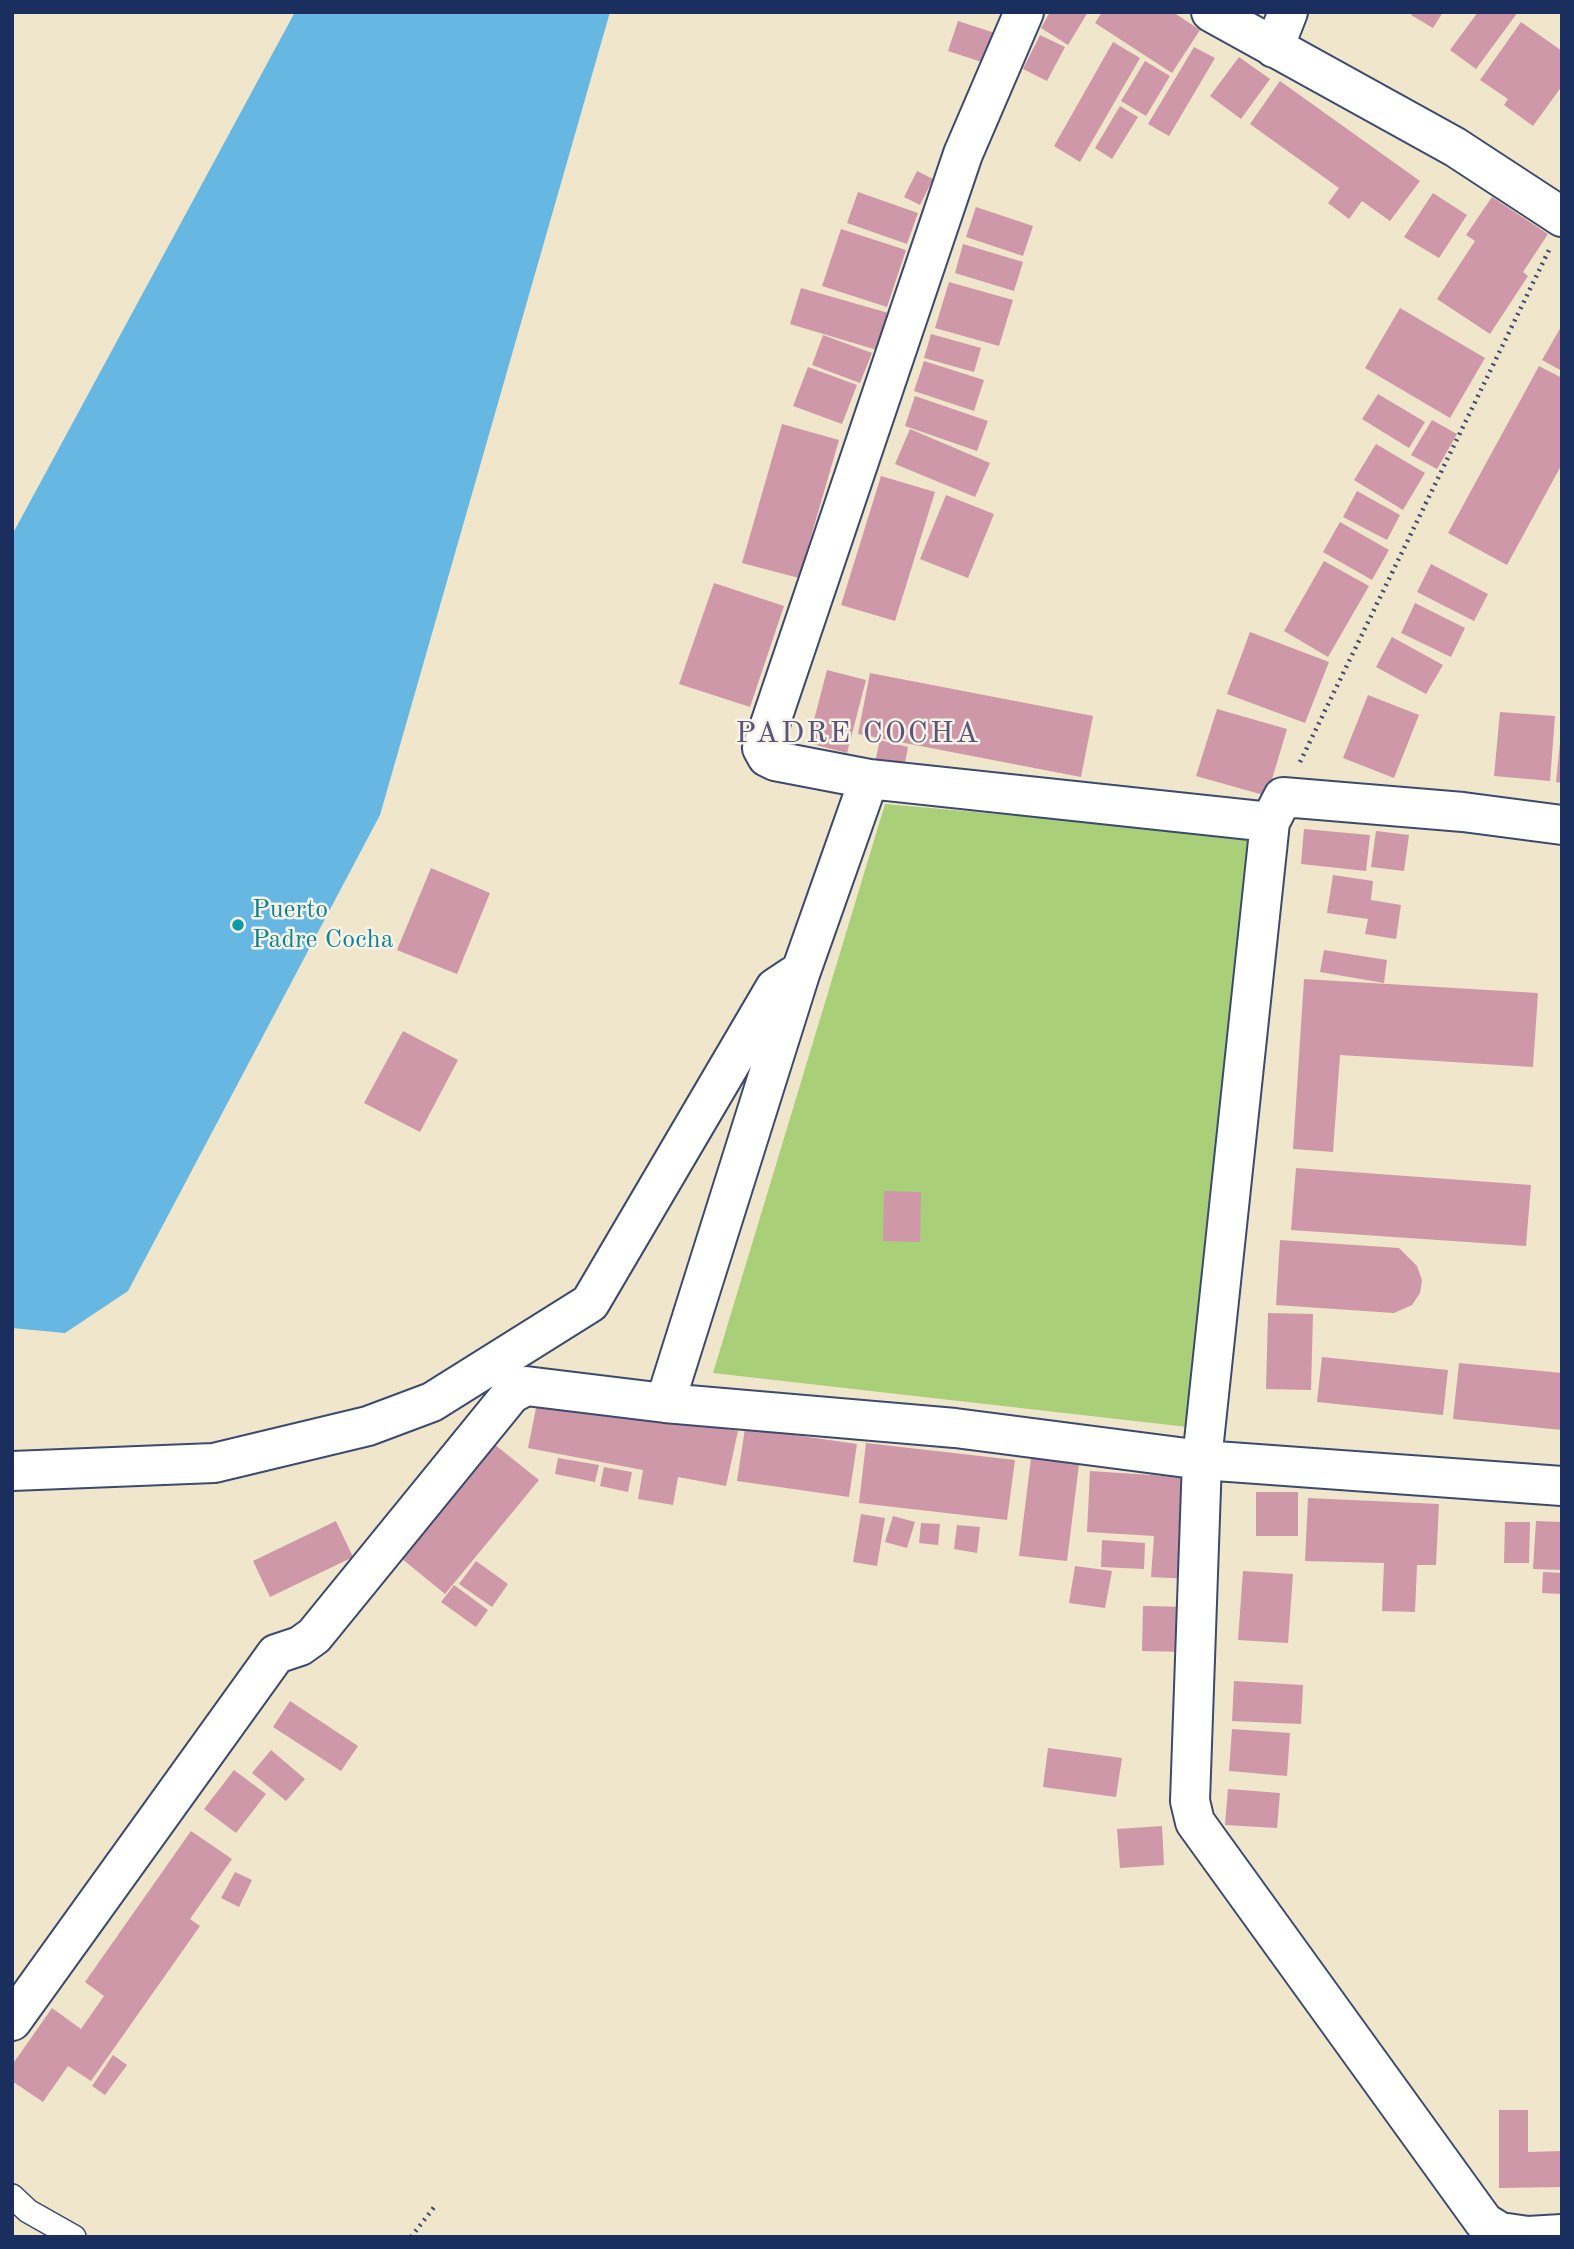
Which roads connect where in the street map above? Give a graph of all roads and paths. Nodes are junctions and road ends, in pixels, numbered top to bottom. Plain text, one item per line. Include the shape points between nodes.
1 (1024, 12) edge
2 (1211, 12) edge
3 (1288, 12) edge
4 (1274, 48) junction
5 (1556, 233) edge
6 (869, 779) junction
7 (1277, 809) junction
8 (1562, 825) edge
9 (800, 974) junction
10 (665, 1402) junction
11 (1202, 1460) junction
12 (12, 1471) edge
13 (1562, 1486) edge
14 (12, 2021) edge
15 (12, 2196) edge
16 (435, 2206) dead end
17 (1562, 2234) edge
18 (74, 2237) edge
19 (411, 2237) edge

1 - 6 street via 963,153 762,748 775,761
2 - 4 street
3 - 4 street
4 - 5 street via 1455,147
5 - 7 path
6 - 7 street
6 - 9 street
7 - 8 street via 1463,812
7 - 11 street
9 - 10 street
9 - 12 street via 775,988 590,1303 432,1402 368,1426 215,1463
10 - 11 street via 955,1429
10 - 14 street via 526,1387 510,1394 314,1636 276,1654
11 - 13 street
11 - 17 street via 1190,1801 1195,1822 1484,2222 1500,2232
15 - 18 lane via 28,2211
16 - 19 path

